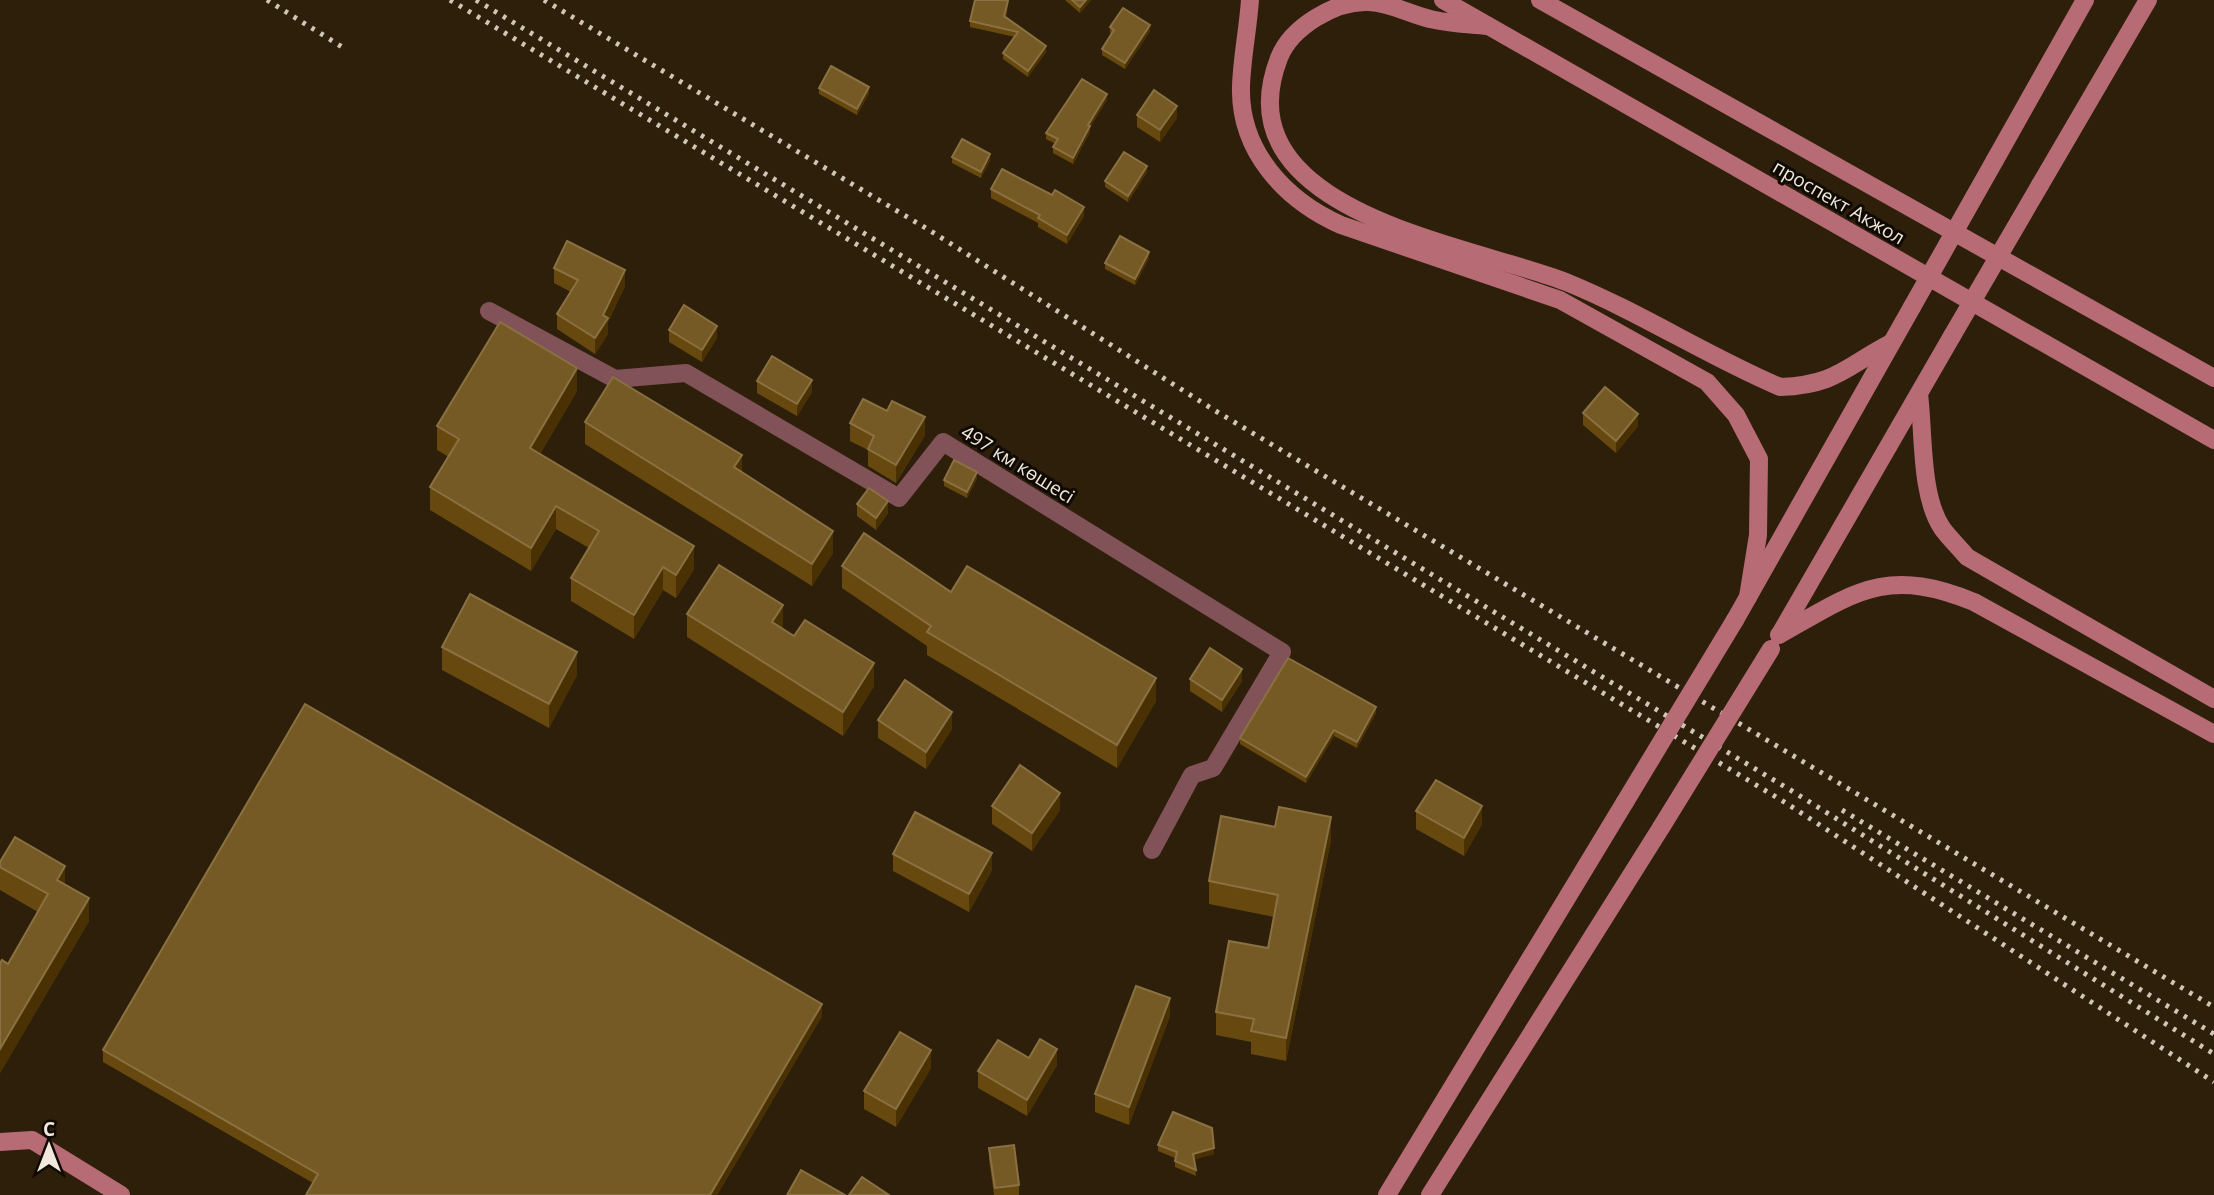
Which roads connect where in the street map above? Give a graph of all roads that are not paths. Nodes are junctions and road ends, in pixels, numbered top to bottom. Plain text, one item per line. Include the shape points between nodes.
1 (1250, 0) edge
2 (1443, 0) edge
3 (1540, 0) edge
4 (2085, 0) edge
5 (2148, 0) edge
6 (1556, 6) edge
7 (1488, 26) junction
8 (489, 311) dead end
9 (1891, 343) junction
10 (2214, 377) edge
11 (1919, 394) junction
12 (2214, 440) edge
13 (1748, 597) junction
14 (1775, 642) junction
15 (2214, 699) edge
16 (2214, 734) edge
17 (1152, 850) dead end
18 (0, 1142) edge
19 (121, 1195) edge
20 (1387, 1195) edge
21 (1430, 1195) edge

1 - 13 main road via 1241,88 1245,125 1263,162 1283,188 1311,212 1560,300 1707,382 1736,415 1759,459 1759,524
2 - 7 main road, проспект Акжол
3 - 6 main road, проспект Акжол
4 - 9 main road, bridge
5 - 11 main road, bridge
6 - 10 main road, проспект Акжол
7 - 9 main road via 1433,20 1397,6 1366,2 1304,24 1280,54 1269,88 1284,151 1298,171 1346,205 1395,227 1563,281 1780,387 1834,379
7 - 12 main road, проспект Акжол
8 - 17 street, 497 км көшесі via 615,379 686,373 899,498 943,442 1282,652 1213,768 1192,775
9 - 13 main road
11 - 14 main road
11 - 15 main road via 1932,501 1941,527 1968,557
13 - 20 main road, bridge
14 - 16 main road via 1834,604 1878,586 1935,589 1974,602
14 - 21 main road, bridge
18 - 19 main road via 32,1140

